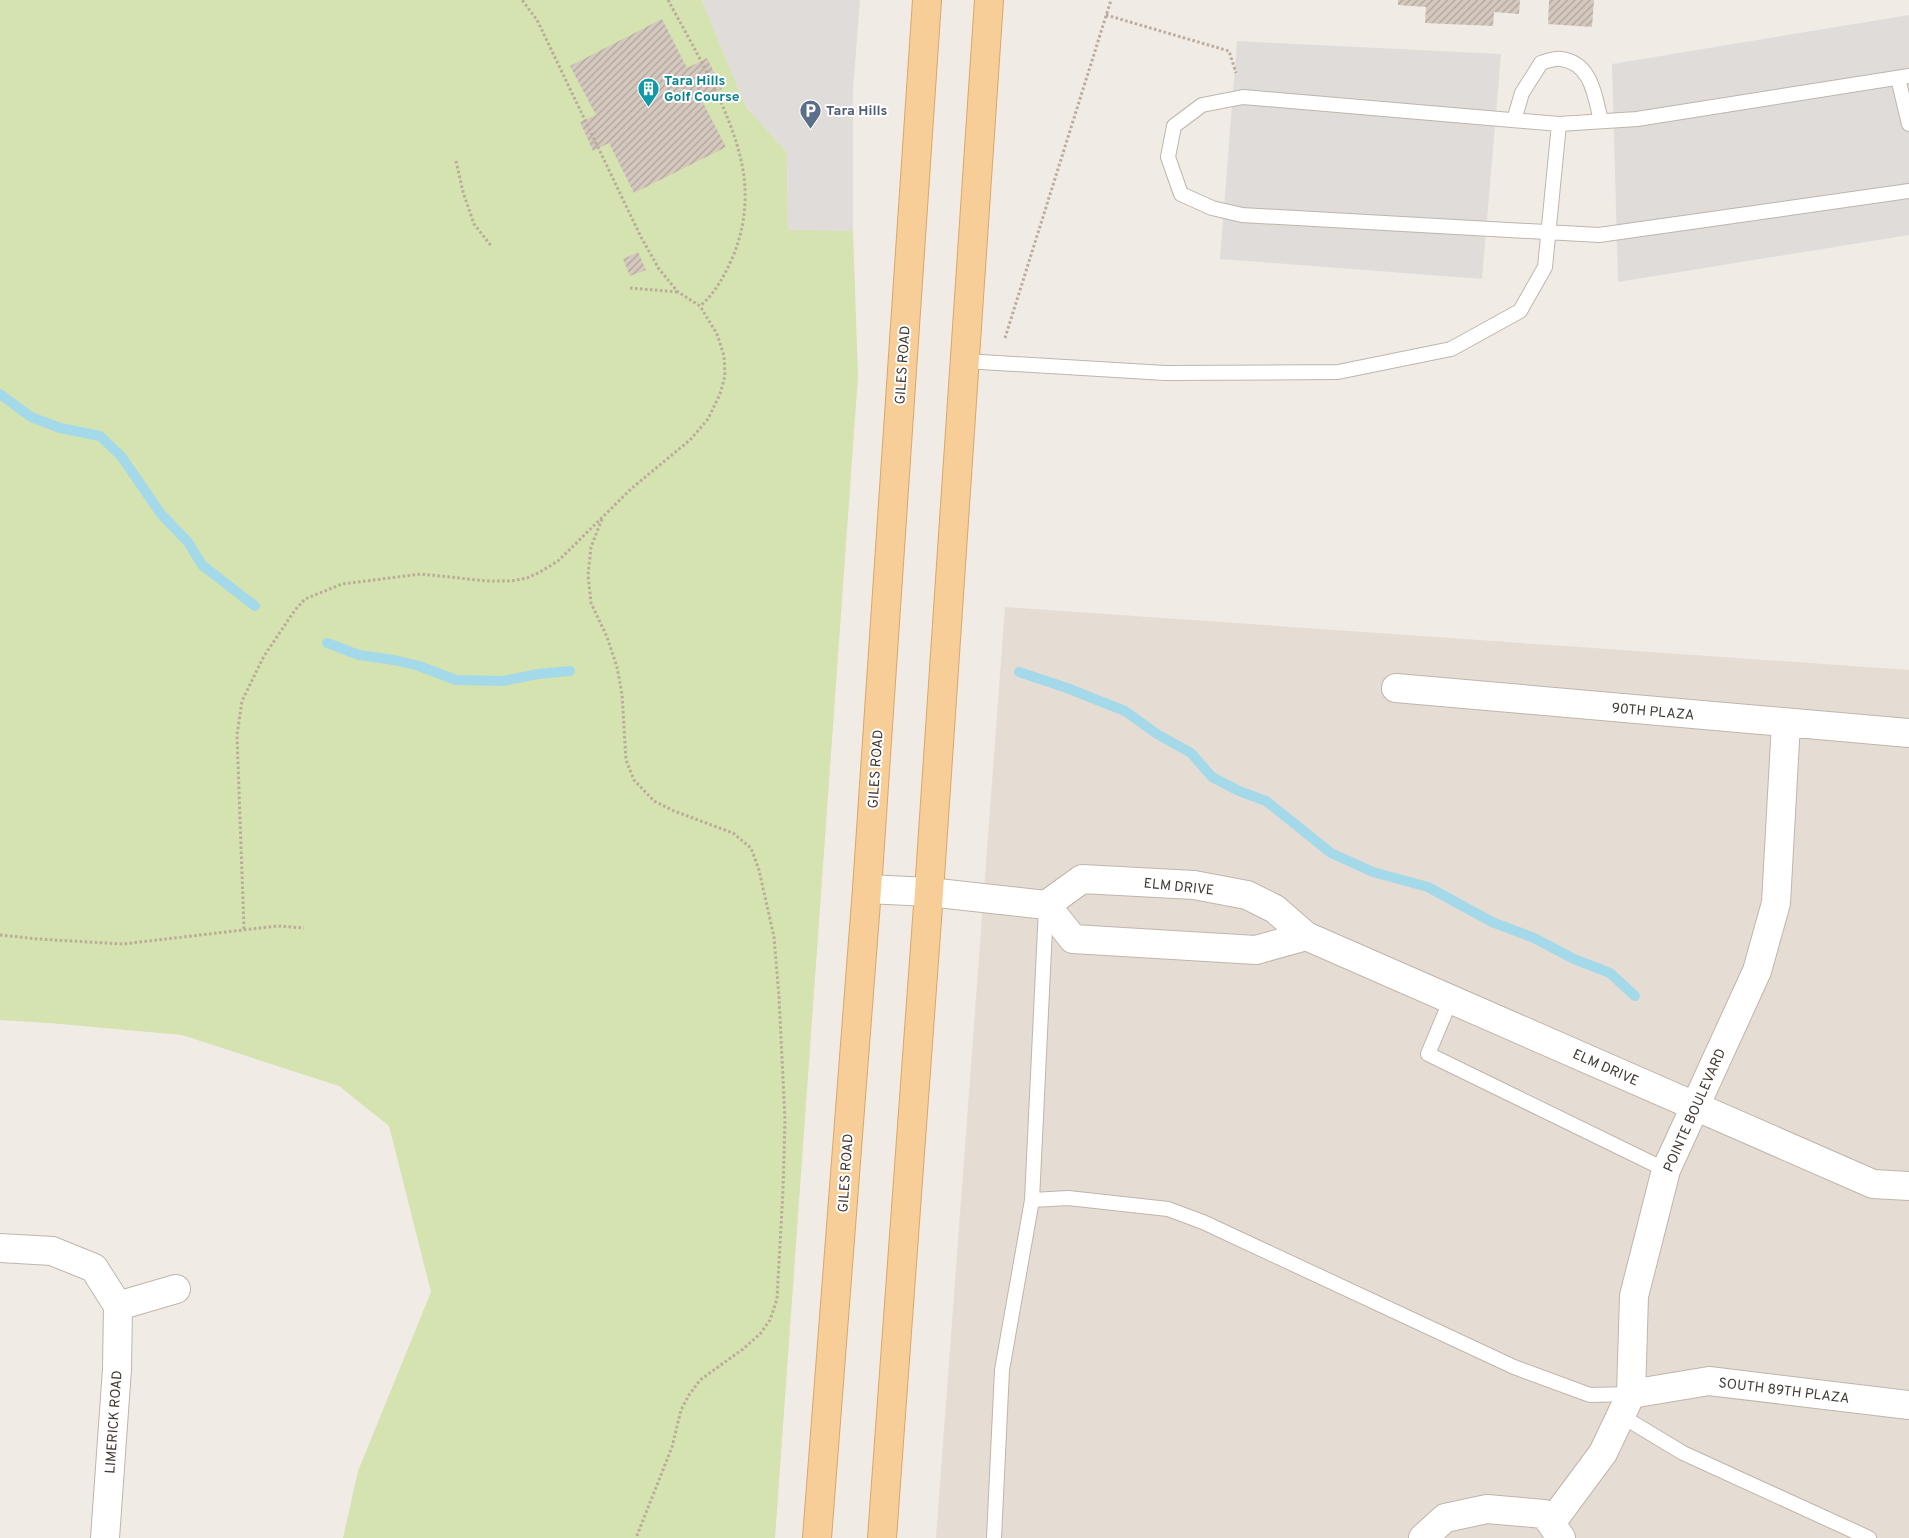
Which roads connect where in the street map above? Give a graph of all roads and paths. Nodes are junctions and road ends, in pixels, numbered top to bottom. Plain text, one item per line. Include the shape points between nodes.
1 (522, 0) edge
2 (668, 0) edge
3 (927, 0) edge
4 (989, 0) edge
5 (1110, 0) edge
6 (1106, 15) junction
7 (1904, 77) edge
8 (1243, 98) junction
9 (1514, 120) junction
10 (1601, 121) junction
11 (1559, 124) junction
12 (1909, 124) edge
13 (456, 161) dead end
14 (1909, 191) edge
15 (1548, 233) junction
16 (492, 247) dead end
17 (630, 288) dead end
18 (678, 292) junction
19 (700, 306) junction
20 (965, 361) junction
21 (998, 363) junction
22 (603, 517) junction
23 (1396, 688) dead end
24 (1786, 723) junction
25 (1909, 733) edge
26 (867, 889) junction
27 (929, 892) junction
28 (1046, 905) junction
29 (304, 928) dead end
30 (244, 929) junction
31 (0, 935) edge
32 (1306, 936) junction
33 (1451, 999) junction
34 (1695, 1106) junction
35 (1666, 1170) junction
36 (1909, 1186) edge
37 (1032, 1200) junction
38 (0, 1248) edge
39 (176, 1289) dead end
40 (118, 1306) junction
41 (1625, 1404) junction
42 (1909, 1405) edge
43 (1556, 1531) edge
44 (105, 1538) edge
45 (636, 1538) edge
46 (816, 1538) edge
47 (882, 1538) edge
48 (994, 1538) edge
49 (1423, 1538) edge
50 (1869, 1538) edge

1 - 18 path via 537,20 641,237
2 - 19 path via 730,125 745,188 744,219 738,246 712,296
3 - 26 main road, GILES ROAD
4 - 20 main road
5 - 6 path
6 - 8 path via 1229,51
6 - 21 path
7 - 10 lane via 1637,119
7 - 12 lane
8 - 9 lane
8 - 15 lane via 1202,105 1174,126 1168,157 1181,194 1212,208 1242,214
9 - 10 lane via 1522,93 1541,63 1560,58 1579,65 1591,80
9 - 11 lane
10 - 11 lane
11 - 15 lane
13 - 16 path via 474,224
14 - 15 lane via 1599,235
15 - 21 lane via 1545,267 1520,311 1451,349 1338,372 1165,374
17 - 18 path
18 - 19 path
19 - 22 path via 717,334 724,356 725,376 720,394 708,419 690,440
20 - 21 lane
20 - 27 main road
22 - 30 path via 558,561 527,578 487,581 421,574 388,577 342,584 322,591 306,599 295,610 264,656 242,701 237,735
22 - 45 path via 591,547 588,575 591,603 617,667 626,760 634,780 654,801 733,833 751,848 774,937 785,1120 777,1298 770,1320 743,1349 700,1380 689,1395
23 - 24 street, 90TH PLAZA
24 - 25 street, 90TH PLAZA
24 - 34 street, POINTE BOULEVARD via 1776,903 1757,971
26 - 27 street
26 - 46 main road, GILES ROAD
27 - 28 street
27 - 47 main road
28 - 32 street via 1073,939 1256,950
28 - 32 street, ELM DRIVE via 1082,879 1194,885 1247,895 1275,909
28 - 37 lane
29 - 30 path
30 - 31 path via 123,944
32 - 33 street, ELM DRIVE
33 - 34 street, ELM DRIVE
33 - 35 lane via 1428,1054
34 - 35 street, POINTE BOULEVARD
34 - 36 street, ELM DRIVE via 1873,1184
35 - 41 street, POINTE BOULEVARD via 1634,1296
37 - 41 lane via 1068,1198 1168,1209 1203,1222 1514,1367 1590,1395
37 - 48 lane via 1002,1370
38 - 40 street via 52,1251 94,1268
39 - 40 street
40 - 44 street, LIMERICK ROAD via 117,1369
41 - 42 street, SOUTH 89TH PLAZA via 1709,1381
41 - 43 street, POINTE BOULEVARD via 1603,1453
41 - 50 lane via 1683,1453
43 - 49 street via 1544,1514 1487,1509 1445,1518

